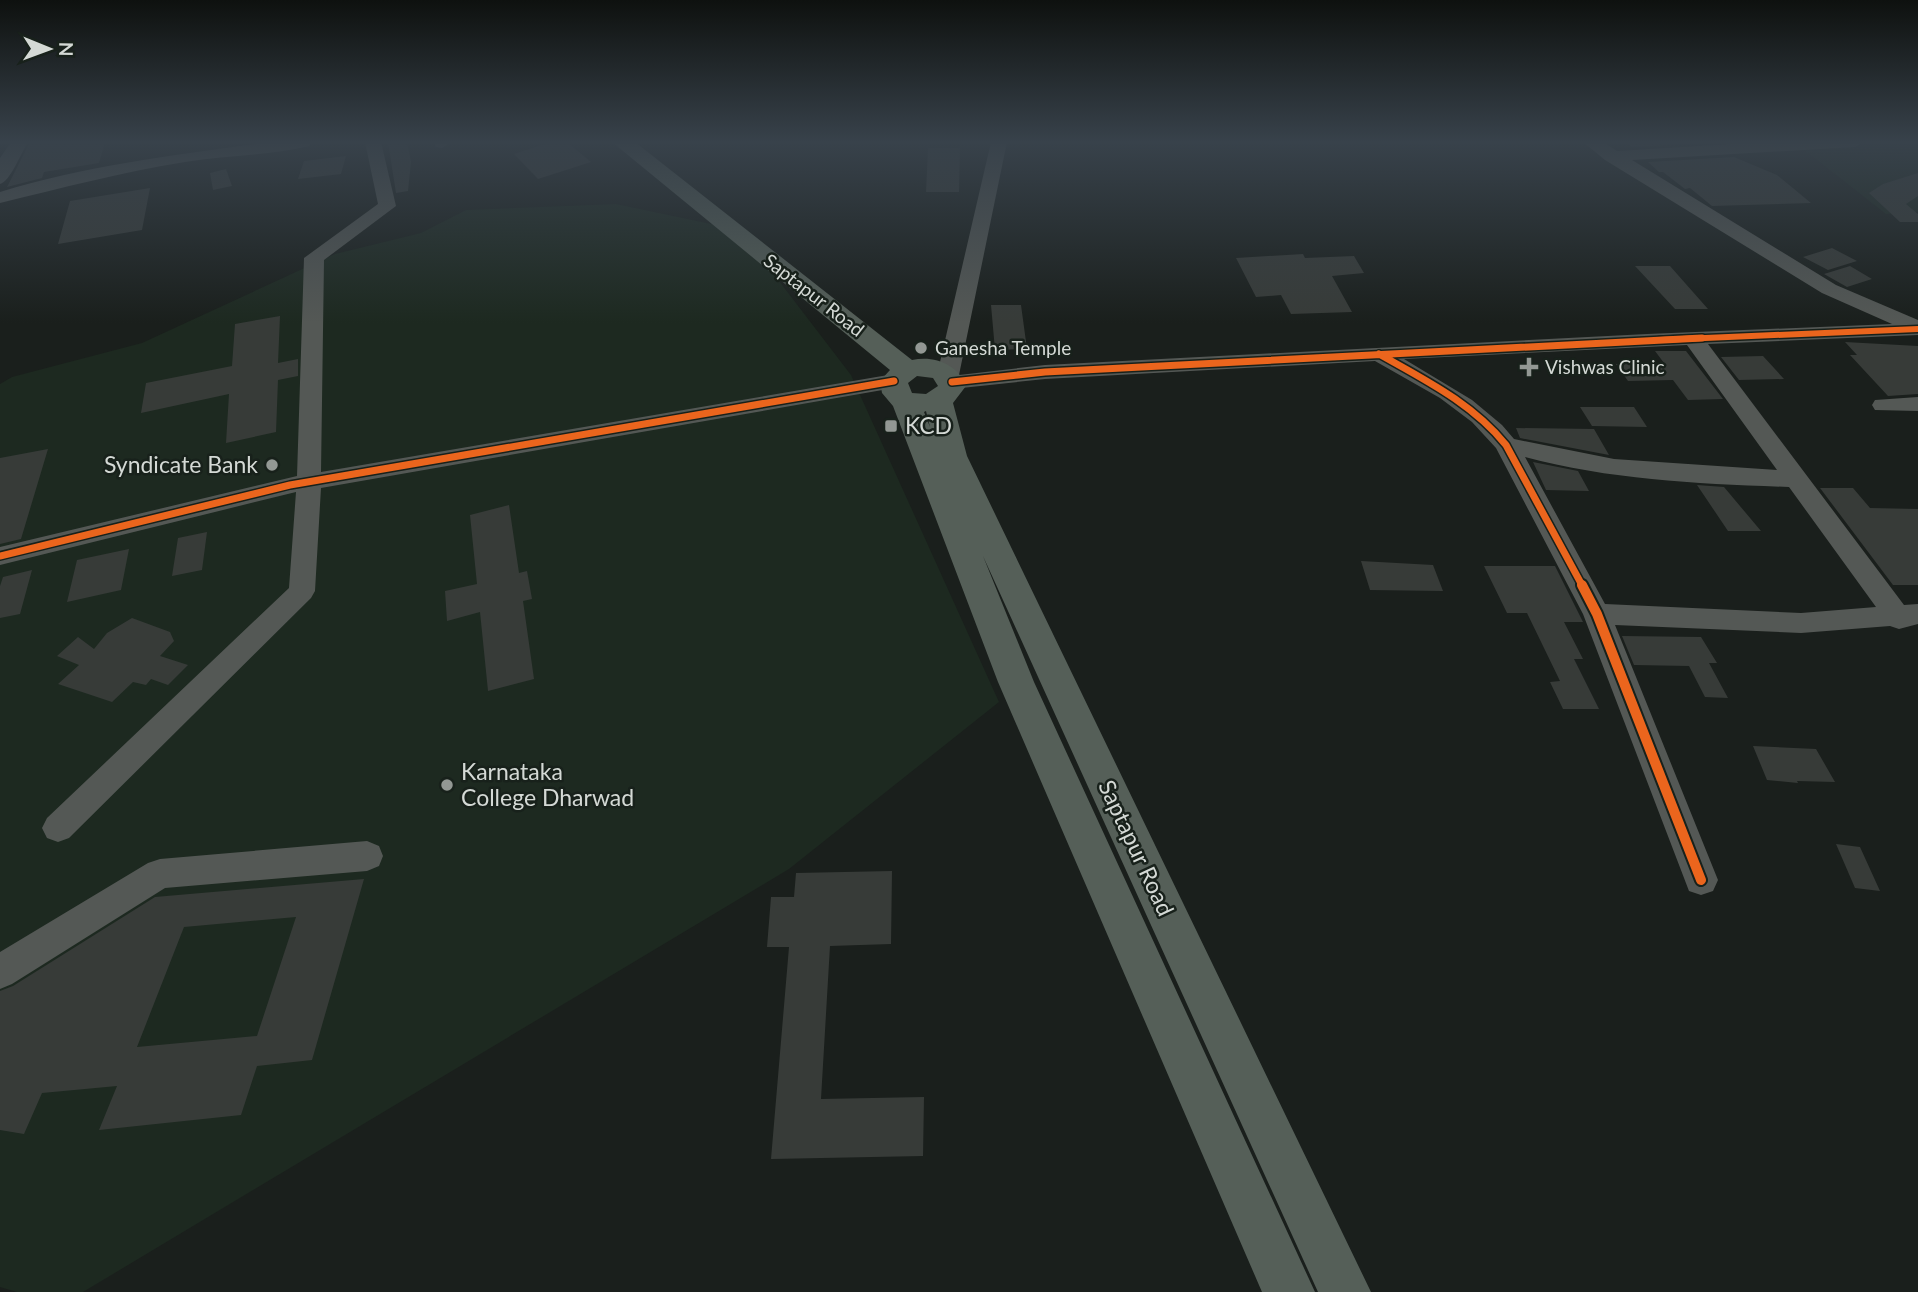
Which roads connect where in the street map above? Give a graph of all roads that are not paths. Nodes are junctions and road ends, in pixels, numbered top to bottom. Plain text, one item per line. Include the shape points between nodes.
1 (386, 202) edge
2 (697, 202) edge
3 (980, 202) edge
4 (1687, 202) edge
5 (1918, 328) edge
6 (1694, 339) junction
7 (1379, 354) junction
8 (924, 385) junction
9 (1883, 404) dead end
10 (1918, 404) edge
11 (1506, 445) junction
12 (1797, 479) junction
13 (309, 482) junction
14 (0, 556) edge
15 (1597, 614) junction
16 (1904, 616) edge
17 (58, 828) dead end
18 (367, 856) dead end
19 (1701, 880) dead end
20 (0, 972) edge
21 (1289, 1292) edge
22 (1345, 1292) edge

1 - 13 street via 314,258
2 - 8 main road, Saptapur Road
3 - 8 street
4 - 5 street via 1829,289
5 - 6 street
6 - 7 street
6 - 12 street
7 - 8 street via 1045,372
7 - 11 street via 1491,424
8 - 13 street
8 - 21 main road, Saptapur Road via 1016,682
8 - 22 main road, Saptapur Road via 952,456
9 - 10 street
11 - 12 street via 1649,472
11 - 15 street
12 - 16 street
13 - 14 street
13 - 17 street via 302,591
15 - 16 street via 1801,623
15 - 19 street
18 - 20 street via 160,874

